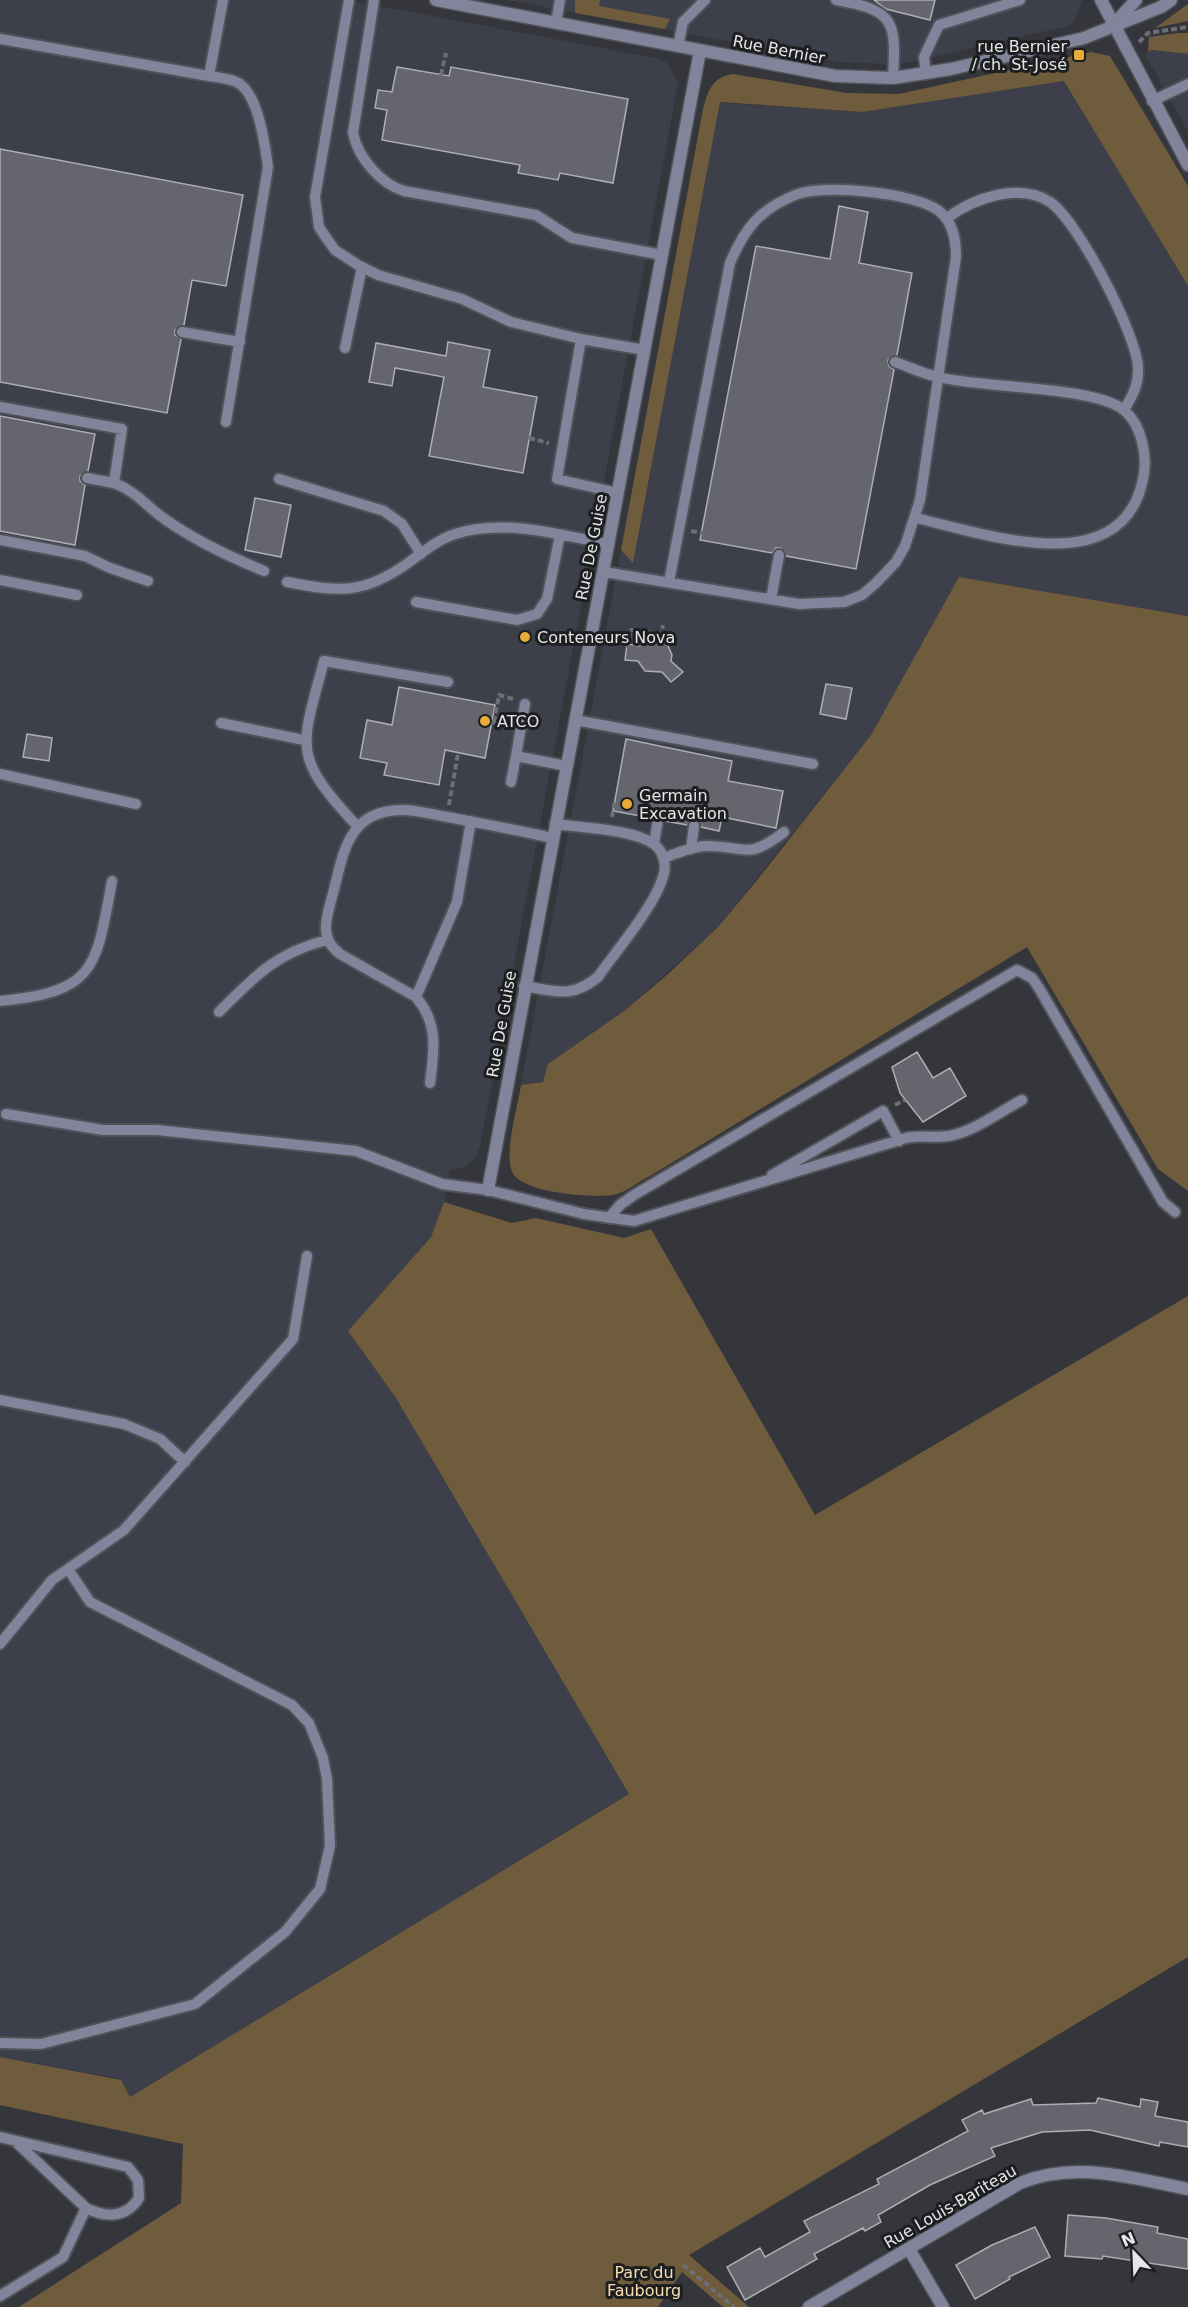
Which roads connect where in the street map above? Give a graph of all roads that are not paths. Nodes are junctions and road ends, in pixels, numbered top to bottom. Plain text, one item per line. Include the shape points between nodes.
1 (223, 0) edge
2 (349, 0) edge
3 (374, 0) edge
4 (436, 0) edge
5 (560, 0) edge
6 (705, 0) edge
7 (836, 0) edge
8 (1020, 0) edge
9 (1101, 0) edge
10 (1136, 0) edge
11 (1171, 0) edge
12 (556, 23) junction
13 (1114, 25) junction
14 (0, 39) edge
15 (678, 46) junction
16 (700, 51) junction
17 (926, 74) junction
18 (209, 76) junction
19 (893, 78) junction
20 (1188, 84) edge
21 (1152, 100) junction
22 (1185, 152) edge
23 (1188, 165) edge
24 (946, 218) junction
25 (662, 255) junction
26 (362, 267) junction
27 (182, 332) dead end
28 (581, 339) junction
29 (240, 342) junction
30 (345, 348) dead end
31 (645, 350) junction
32 (895, 362) dead end
33 (939, 378) junction
34 (0, 407) edge
35 (1124, 410) junction
36 (226, 422) dead end
37 (87, 478) dead end
38 (279, 479) dead end
39 (114, 483) junction
40 (618, 493) junction
41 (916, 518) junction
42 (560, 535) junction
43 (0, 540) edge
44 (609, 544) junction
45 (421, 554) junction
46 (778, 555) dead end
47 (264, 571) dead end
48 (604, 572) junction
49 (0, 580) edge
50 (148, 580) dead end
51 (287, 582) dead end
52 (669, 582) junction
53 (77, 595) dead end
54 (771, 599) junction
55 (416, 602) dead end
56 (448, 682) dead end
57 (525, 704) dead end
58 (575, 720) junction
59 (221, 723) dead end
60 (304, 740) junction
61 (709, 744) junction
62 (516, 756) junction
63 (707, 756) dead end
64 (813, 764) dead end
65 (566, 766) junction
66 (0, 774) edge
67 (511, 782) dead end
68 (136, 804) dead end
69 (658, 819) dead end
70 (471, 821) junction
71 (555, 824) junction
72 (694, 826) dead end
73 (358, 827) junction
74 (784, 832) dead end
75 (552, 838) junction
76 (654, 844) junction
77 (691, 849) junction
78 (663, 858) junction
79 (112, 881) dead end
80 (327, 940) junction
81 (524, 986) junction
82 (416, 997) junction
83 (0, 1001) edge
84 (219, 1012) dead end
85 (430, 1083) dead end
86 (1022, 1100) dead end
87 (6, 1114) dead end
88 (899, 1141) junction
89 (754, 1185) junction
90 (488, 1190) junction
91 (1175, 1212) dead end
92 (609, 1218) junction
93 (308, 1256) dead end
94 (0, 1400) edge
95 (185, 1462) junction
96 (68, 1569) junction
97 (0, 1644) edge
98 (0, 2043) edge
99 (0, 2137) edge
100 (15, 2141) junction
101 (1188, 2189) edge
102 (86, 2208) junction
103 (909, 2249) junction
104 (0, 2296) edge
105 (809, 2307) edge
106 (943, 2307) edge

1 - 18 lane
2 - 26 lane via 315,197 319,227 327,239 335,250
3 - 25 lane via 353,133 355,145 393,188 536,215 572,238
4 - 12 street, Rue Bernier
5 - 12 lane
6 - 15 lane via 683,22
7 - 19 lane via 873,10 889,21 895,34
8 - 17 lane via 939,25 924,57
9 - 13 street
10 - 13 street
11 - 13 street, Rue Bernier
12 - 15 street, Rue Bernier
13 - 17 street, Rue Bernier via 1084,38
13 - 21 street
14 - 18 lane
15 - 16 street, Rue Bernier
16 - 19 street, Rue Bernier via 834,76
16 - 25 street, Rue De Guise
17 - 19 street, Rue Bernier
18 - 29 lane via 242,86 256,112 265,144 267,185
20 - 21 lane
21 - 22 street
22 - 23 street
24 - 33 lane via 953,230 956,256
24 - 35 lane via 967,205 1000,194 1036,196 1061,211 1077,232 1126,323 1134,346 1138,381
24 - 52 lane via 939,210 919,201 824,188 776,204 747,227 730,262
25 - 31 street, Rue De Guise
26 - 28 lane via 462,299 511,322
26 - 30 lane
27 - 29 lane
28 - 31 lane
28 - 40 lane via 557,479
29 - 36 lane
31 - 40 street, Rue De Guise
32 - 33 lane
33 - 35 lane via 1083,396
33 - 41 lane
34 - 39 lane via 122,429
35 - 41 lane via 1139,432 1145,469 1133,510 1111,531 1073,542 1031,543
37 - 39 lane
38 - 45 lane via 384,511 402,524
39 - 47 lane via 137,494 190,536
40 - 44 street, Rue De Guise
41 - 54 lane via 896,562 862,595 828,604
42 - 44 lane
42 - 45 lane via 507,528 473,530 438,541
42 - 55 lane via 547,599 537,614 518,620
43 - 50 lane via 85,556
44 - 48 street, Rue De Guise
45 - 51 lane via 368,586 323,589
46 - 54 lane
48 - 52 lane
48 - 58 street, Rue De Guise
49 - 53 lane
52 - 54 lane
56 - 60 lane via 324,661
57 - 62 lane
58 - 61 lane via 666,741
58 - 65 street, Rue De Guise
59 - 60 lane
60 - 73 lane via 315,776
61 - 63 lane
61 - 64 lane
62 - 65 lane
62 - 67 lane
65 - 71 street, Rue De Guise
66 - 68 lane
69 - 76 lane
70 - 73 lane via 395,811 369,818
70 - 75 lane
70 - 82 lane via 457,902
71 - 75 street, Rue De Guise
71 - 76 lane via 637,837
72 - 77 lane
73 - 80 lane via 346,845 327,914
74 - 77 lane via 765,847 750,852 706,846
75 - 81 street, Rue De Guise
76 - 78 lane
77 - 78 lane
78 - 81 lane via 665,867 660,884 598,977 582,989 565,993
79 - 83 lane via 101,939 89,969 62,990
80 - 82 lane via 346,959
80 - 84 lane via 280,956
81 - 90 street, Rue De Guise
82 - 85 lane via 430,1016 434,1030
86 - 88 lane via 964,1131
87 - 90 lane via 103,1130 157,1130 356,1151 442,1184
88 - 89 lane
88 - 89 lane via 884,1111
89 - 92 lane via 643,1219
90 - 92 lane
91 - 92 lane via 1163,1202 1039,988 1032,978 1017,970 634,1196
93 - 95 lane via 293,1339
94 - 95 lane via 124,1424 160,1439
95 - 96 lane via 124,1530
96 - 97 lane via 41,1590
96 - 98 lane via 90,1602 292,1705 304,1715 326,1768 330,1846 320,1888 285,1932 195,2004 41,2044
99 - 100 lane
100 - 102 lane
100 - 102 lane via 122,2164 134,2172 139,2198 130,2209 110,2215
101 - 103 street, Rue Louis-Bariteau via 1077,2170 1038,2175
102 - 104 lane via 63,2257
103 - 105 street, Rue Louis-Bariteau
103 - 106 street

